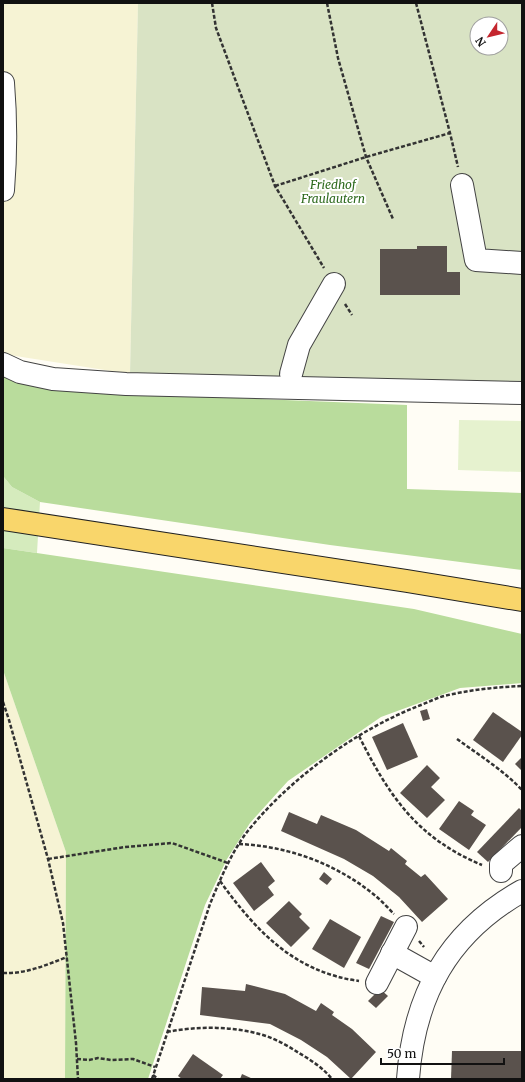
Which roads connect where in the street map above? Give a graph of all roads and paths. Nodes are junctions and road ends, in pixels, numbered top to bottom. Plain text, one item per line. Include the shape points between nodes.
1 (212, 3) edge
2 (327, 3) edge
3 (416, 3) edge
4 (3, 82) edge
5 (450, 133) junction
6 (366, 157) junction
7 (462, 185) joint
8 (275, 186) junction
9 (3, 190) edge
10 (393, 219) dead end
11 (522, 262) edge
12 (334, 284) junction
13 (352, 315) dead end
14 (3, 364) edge
15 (291, 374) dead end
16 (522, 393) edge
17 (3, 519) edge
18 (522, 600) edge
19 (522, 686) edge
20 (3, 702) edge
21 (359, 736) junction
22 (456, 739) dead end
23 (522, 790) edge
24 (239, 844) junction
25 (522, 847) edge
26 (48, 859) junction
27 (228, 863) junction
28 (501, 872) joint
29 (220, 881) junction
30 (522, 890) edge
31 (406, 927) junction
32 (424, 947) dead end
33 (392, 954) junction
34 (67, 957) junction
35 (3, 973) edge
36 (435, 977) junction
37 (377, 983) joint
38 (166, 1032) junction
39 (77, 1059) junction
40 (155, 1066) junction
41 (153, 1075) junction
42 (78, 1079) edge
43 (152, 1079) edge
44 (158, 1079) edge
45 (332, 1079) edge
46 (408, 1079) edge

1 - 8 path via 216,28
2 - 6 path via 338,58
3 - 5 path
4 - 9 street via 6,112
5 - 6 path
5 - 7 path
6 - 8 path
6 - 10 path
7 - 11 street via 476,260
8 - 12 path
12 - 13 path
12 - 15 street via 299,345
14 - 16 street via 20,372 53,379 111,383
17 - 18 main road
19 - 21 path via 495,687 444,696 404,712
20 - 26 path
21 - 24 path via 281,794
21 - 28 path via 388,789 418,824 439,842 466,858
22 - 23 path via 495,766
24 - 27 path
24 - 31 path via 300,854 325,864 356,880 373,893
25 - 28 street via 501,864
26 - 27 path via 125,847 172,843
26 - 34 path via 63,923
27 - 29 path
29 - 37 path via 259,930 280,949 299,961 329,973 351,980
29 - 38 path
30 - 36 street via 504,901 466,934
31 - 32 path
31 - 33 street
33 - 36 street
33 - 37 street
34 - 35 path via 37,969
34 - 39 path
36 - 46 street via 421,1008 413,1037
38 - 40 path
38 - 45 path via 209,1027 263,1035 312,1060
39 - 40 path via 133,1059
39 - 42 path
40 - 41 path
41 - 43 path
41 - 44 path

